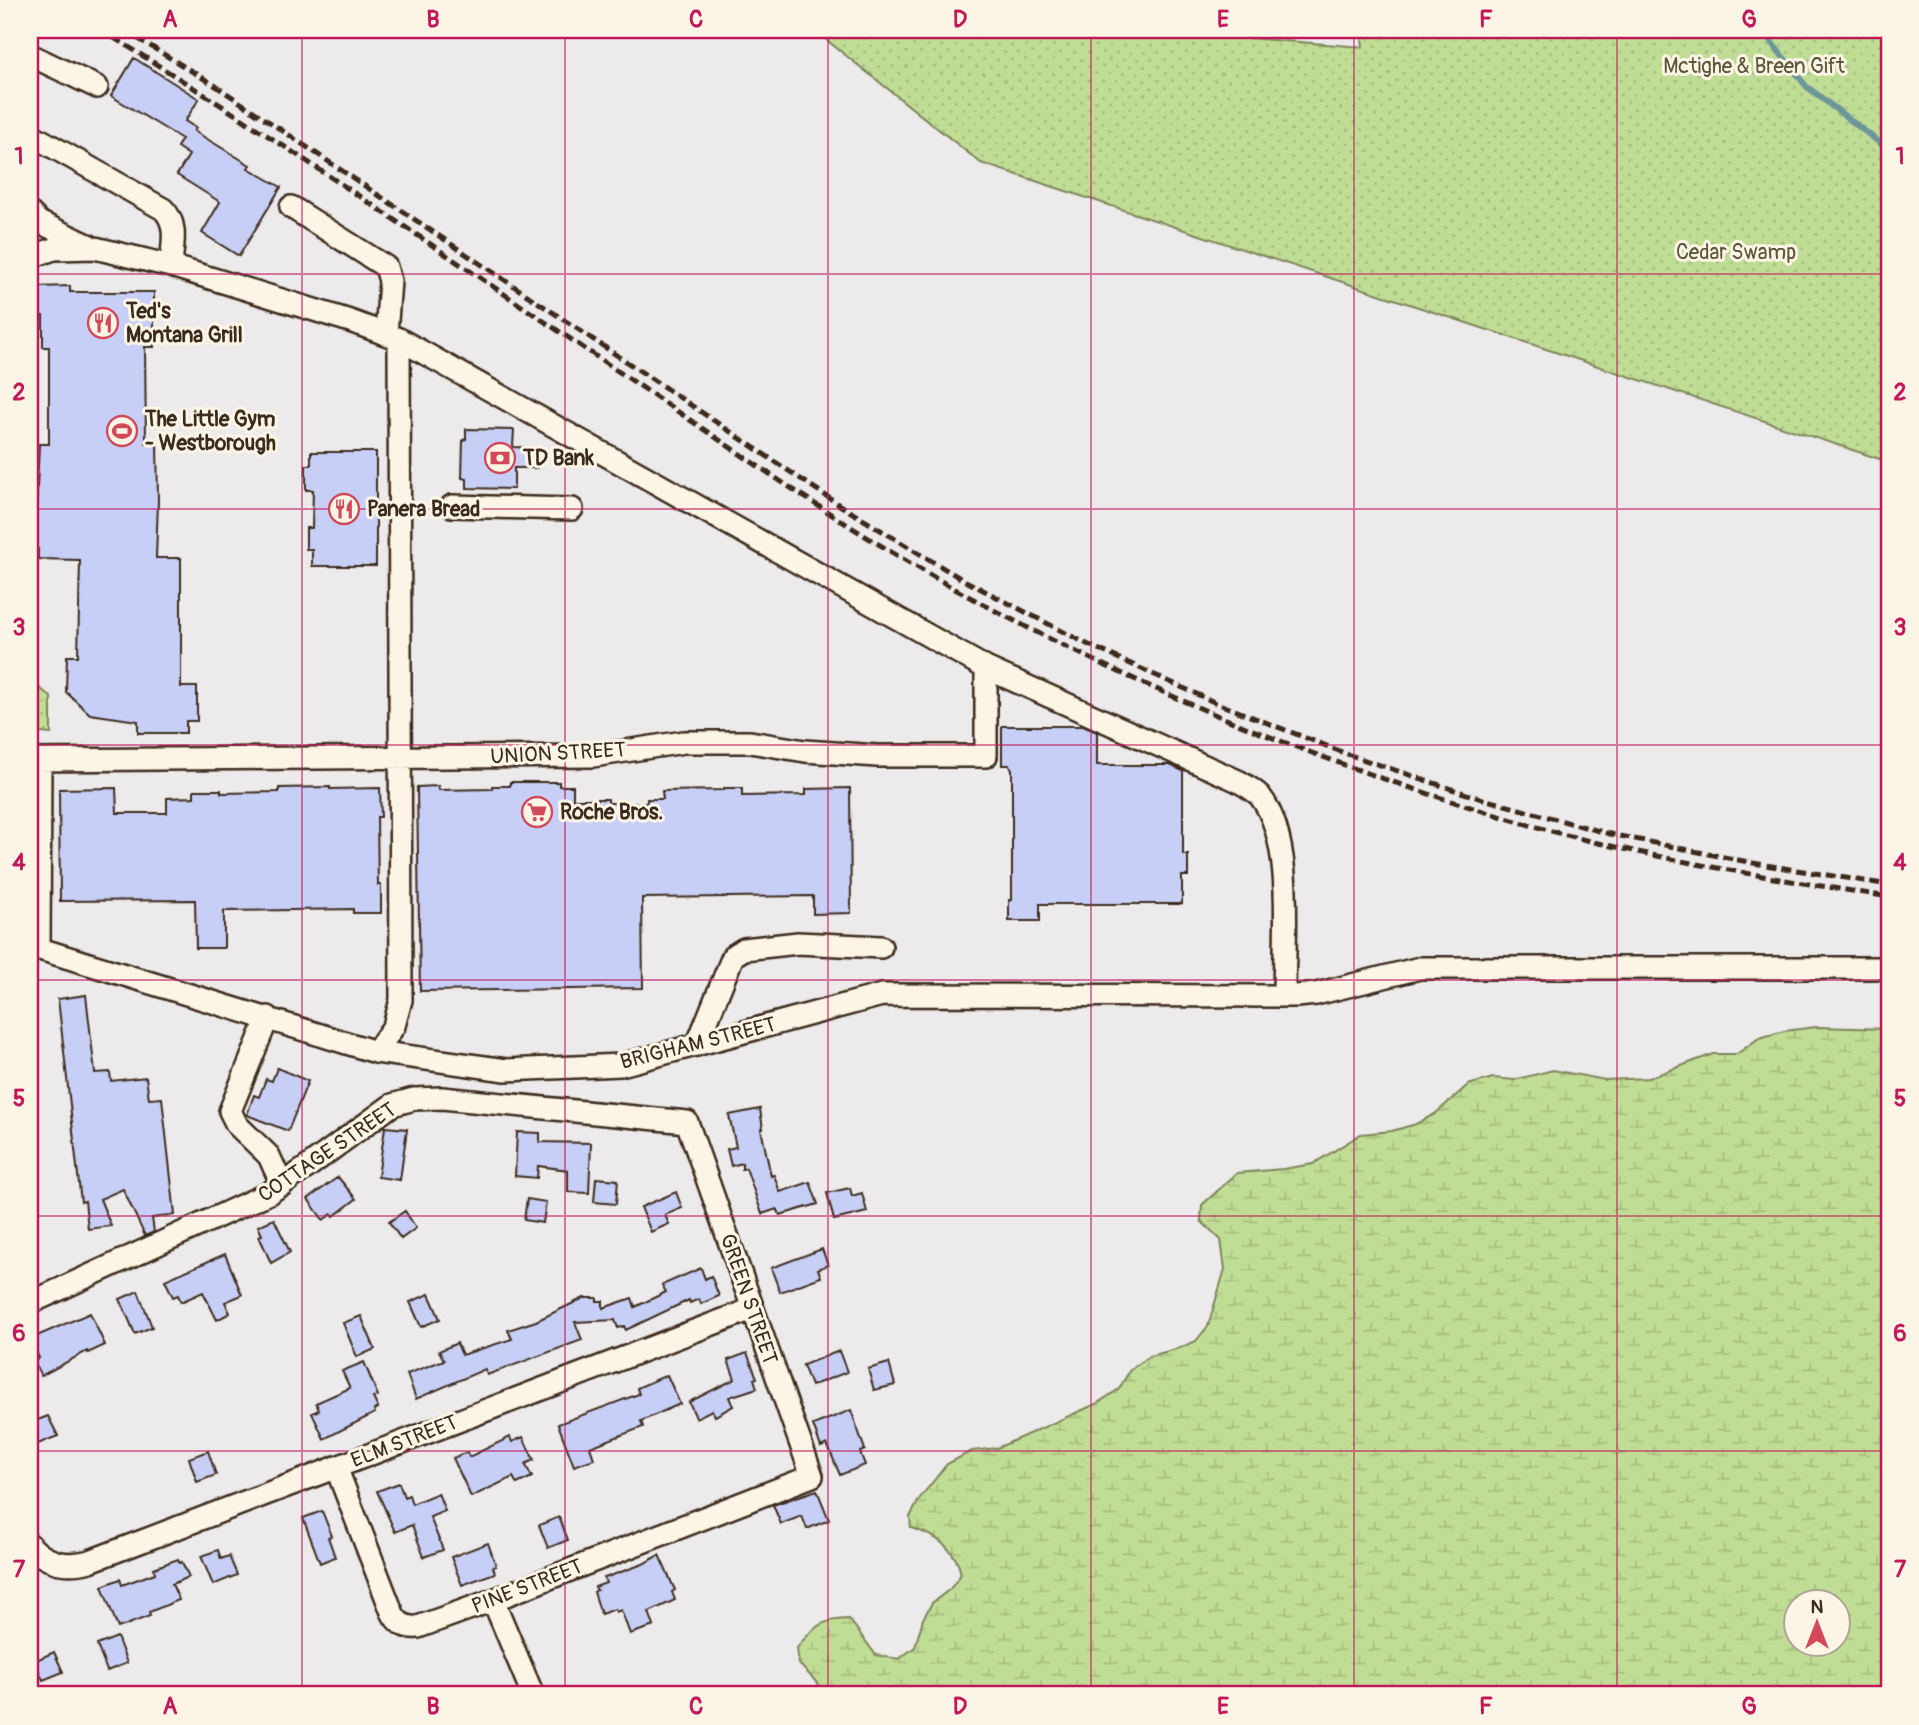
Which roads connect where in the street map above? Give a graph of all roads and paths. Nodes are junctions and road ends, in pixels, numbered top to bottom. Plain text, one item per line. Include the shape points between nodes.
1 (30, 55) edge
2 (97, 87) dead end
3 (30, 134) edge
4 (291, 207) dead end
5 (30, 213) edge
6 (94, 248) junction
7 (30, 257) edge
8 (172, 266) junction
9 (393, 337) junction
10 (452, 506) dead end
11 (572, 509) dead end
12 (986, 668) junction
13 (400, 758) junction
14 (35, 760) edge
15 (35, 899) edge
16 (34, 946) edge
17 (881, 947) dead end
18 (1889, 968) edge
19 (1290, 996) junction
20 (268, 1017) junction
21 (697, 1045) junction
22 (376, 1052) junction
23 (687, 1122) joint
24 (282, 1185) junction
25 (30, 1303) edge
26 (751, 1309) junction
27 (336, 1467) junction
28 (812, 1476) joint
29 (30, 1545) edge
30 (493, 1600) junction
31 (533, 1695) edge

1 - 2 street
3 - 8 street via 170,215
4 - 9 street via 386,267
5 - 6 street via 39,222
6 - 7 street via 54,249
6 - 8 street
8 - 9 street
9 - 12 street
9 - 13 street
10 - 11 street
12 - 13 street, UNION STREET via 986,756 877,755 750,742 684,742 593,755
12 - 19 street via 1208,766 1259,794 1282,853
13 - 14 street, UNION STREET
13 - 22 street via 401,1000 394,1026
14 - 15 street, UNION STREET
15 - 16 street, UNION STREET
16 - 20 street, BRIGHAM STREET
17 - 21 street via 798,943 736,953
18 - 19 street, BRIGHAM STREET via 1420,968 1317,994
19 - 21 street, BRIGHAM STREET via 882,995
20 - 22 street, BRIGHAM STREET
20 - 24 street via 230,1111 237,1125 269,1156
21 - 22 street, BRIGHAM STREET via 621,1065 506,1070
23 - 24 street, COTTAGE STREET via 415,1099 382,1110
23 - 26 street, GREEN STREET
24 - 25 street, COTTAGE STREET
26 - 27 street, ELM STREET
26 - 28 street, GREEN STREET
27 - 29 street, ELM STREET via 90,1561 54,1562
27 - 30 street, PINE STREET via 392,1612 402,1625 418,1627
28 - 30 street, PINE STREET
30 - 31 street

